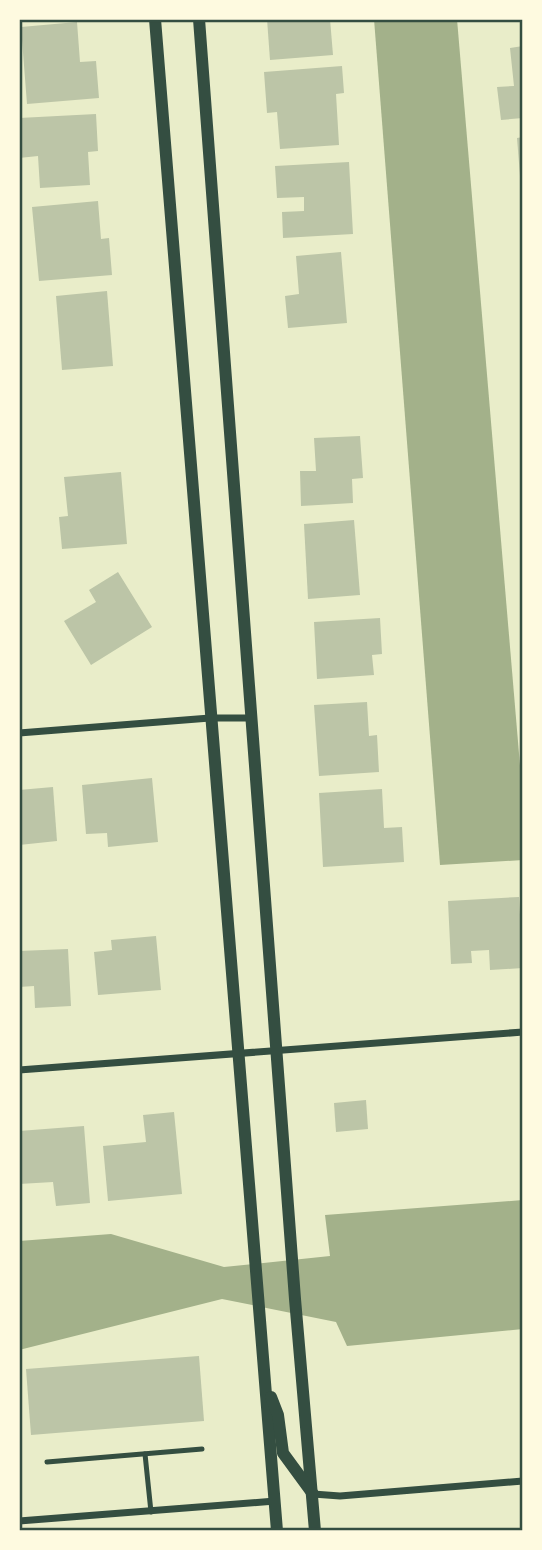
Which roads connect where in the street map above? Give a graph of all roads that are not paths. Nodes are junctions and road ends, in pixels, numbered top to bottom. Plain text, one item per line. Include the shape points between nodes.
1 (155, 19) edge
2 (198, 19) edge
3 (210, 718) junction
4 (252, 718) junction
5 (19, 733) edge
6 (523, 1032) edge
7 (276, 1049) junction
8 (240, 1053) junction
9 (19, 1070) edge
10 (266, 1385) junction
11 (202, 1449) dead end
12 (145, 1454) junction
13 (47, 1462) dead end
14 (523, 1481) edge
15 (313, 1494) junction
16 (275, 1501) junction
17 (150, 1512) junction
18 (19, 1521) edge
19 (277, 1531) edge
20 (315, 1531) edge

1 - 3 street
2 - 4 street
3 - 4 street
3 - 5 street
3 - 8 street
4 - 7 street
6 - 7 street
7 - 8 street
7 - 15 street
8 - 9 street
8 - 10 street
10 - 15 street via 278,1415 283,1453
10 - 16 street
11 - 12 lane
12 - 13 lane
12 - 17 lane
14 - 15 street via 340,1496
15 - 20 street
16 - 17 street
16 - 19 street
17 - 18 street

